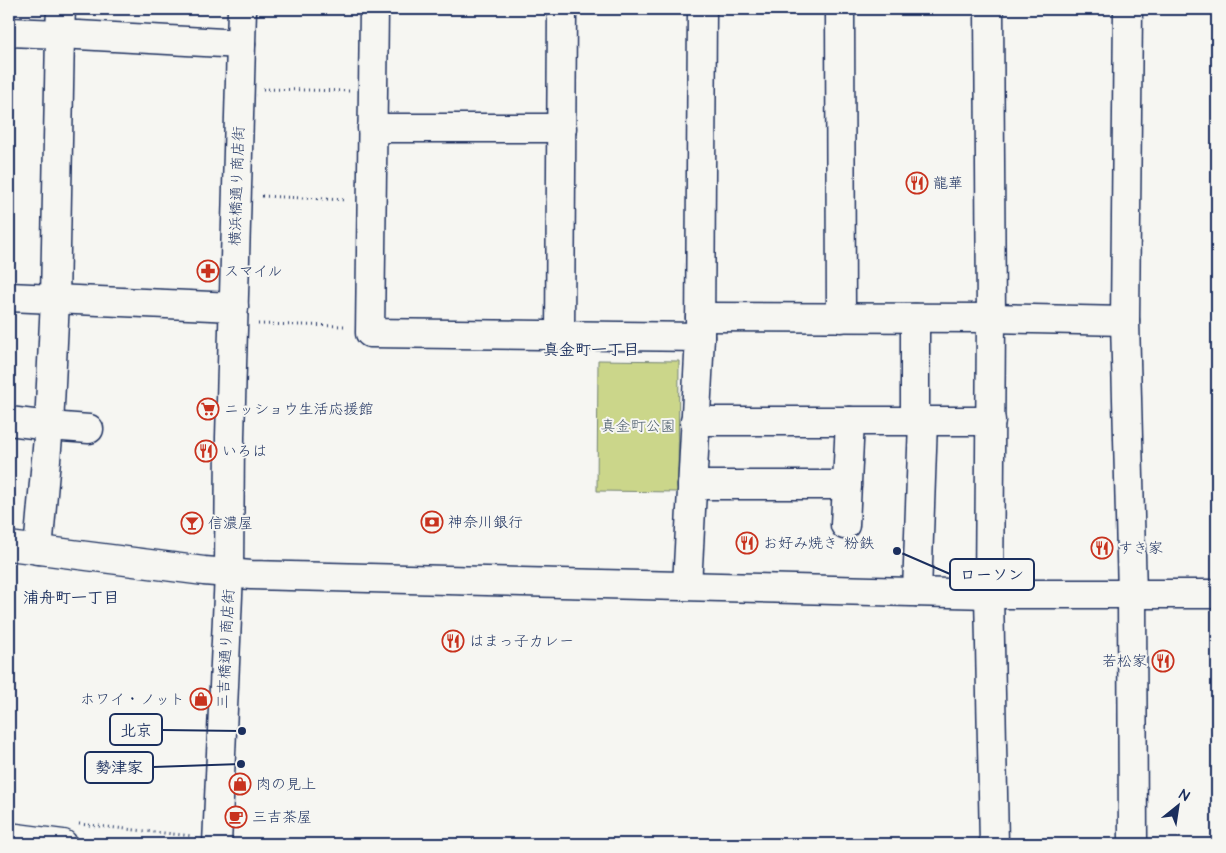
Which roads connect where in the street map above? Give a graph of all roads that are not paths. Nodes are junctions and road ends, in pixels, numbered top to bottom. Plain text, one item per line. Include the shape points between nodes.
1 (242, 9) edge
2 (374, 9) edge
3 (562, 9) edge
4 (702, 9) edge
5 (840, 9) edge
6 (989, 9) edge
7 (1128, 9) edge
8 (61, 21) edge
9 (9, 32) edge
10 (241, 44) junction
11 (372, 128) junction
12 (562, 128) junction
13 (9, 297) edge
14 (55, 300) junction
15 (234, 315) junction
16 (841, 318) junction
17 (915, 318) junction
18 (991, 318) junction
19 (1125, 321) junction
20 (700, 327) junction
21 (560, 336) junction
22 (9, 421) edge
23 (696, 421) junction
24 (850, 421) junction
25 (919, 421) junction
26 (990, 421) junction
27 (49, 426) junction
28 (89, 429) dead end
29 (692, 484) junction
30 (847, 486) junction
31 (845, 525) dead end
32 (9, 546) edge
33 (38, 550) junction
34 (230, 574) junction
35 (687, 586) junction
36 (917, 592) junction
37 (990, 594) junction
38 (1132, 594) junction
39 (1217, 594) edge
40 (70, 834) edge
41 (9, 837) edge
42 (217, 842) edge
43 (994, 844) edge
44 (1133, 844) edge

1 - 10 street, 横浜橋通り商店街
2 - 11 street
3 - 12 street
4 - 20 street
5 - 16 street
6 - 18 street
7 - 19 street
8 - 9 street
8 - 10 street
8 - 14 street
10 - 15 street, 横浜橋通り商店街
11 - 12 street
11 - 21 street via 370,333
12 - 21 street
13 - 14 street
14 - 15 street
14 - 27 street
15 - 34 street, 横浜橋通り商店街
16 - 17 street
16 - 20 street
17 - 18 street
17 - 25 street
18 - 19 street
18 - 26 street
19 - 38 street
20 - 21 street
20 - 23 street
22 - 27 street
23 - 24 street
23 - 29 street
24 - 25 street
24 - 30 street
25 - 26 street
25 - 36 street
26 - 37 street
27 - 28 street
27 - 33 street
29 - 30 street
29 - 35 street
30 - 31 street
32 - 33 street
33 - 34 street
34 - 35 street
34 - 42 street, 三吉橋通り商店街
35 - 36 street
36 - 37 street
37 - 38 street
37 - 43 street
38 - 39 street
38 - 44 street
40 - 41 street

